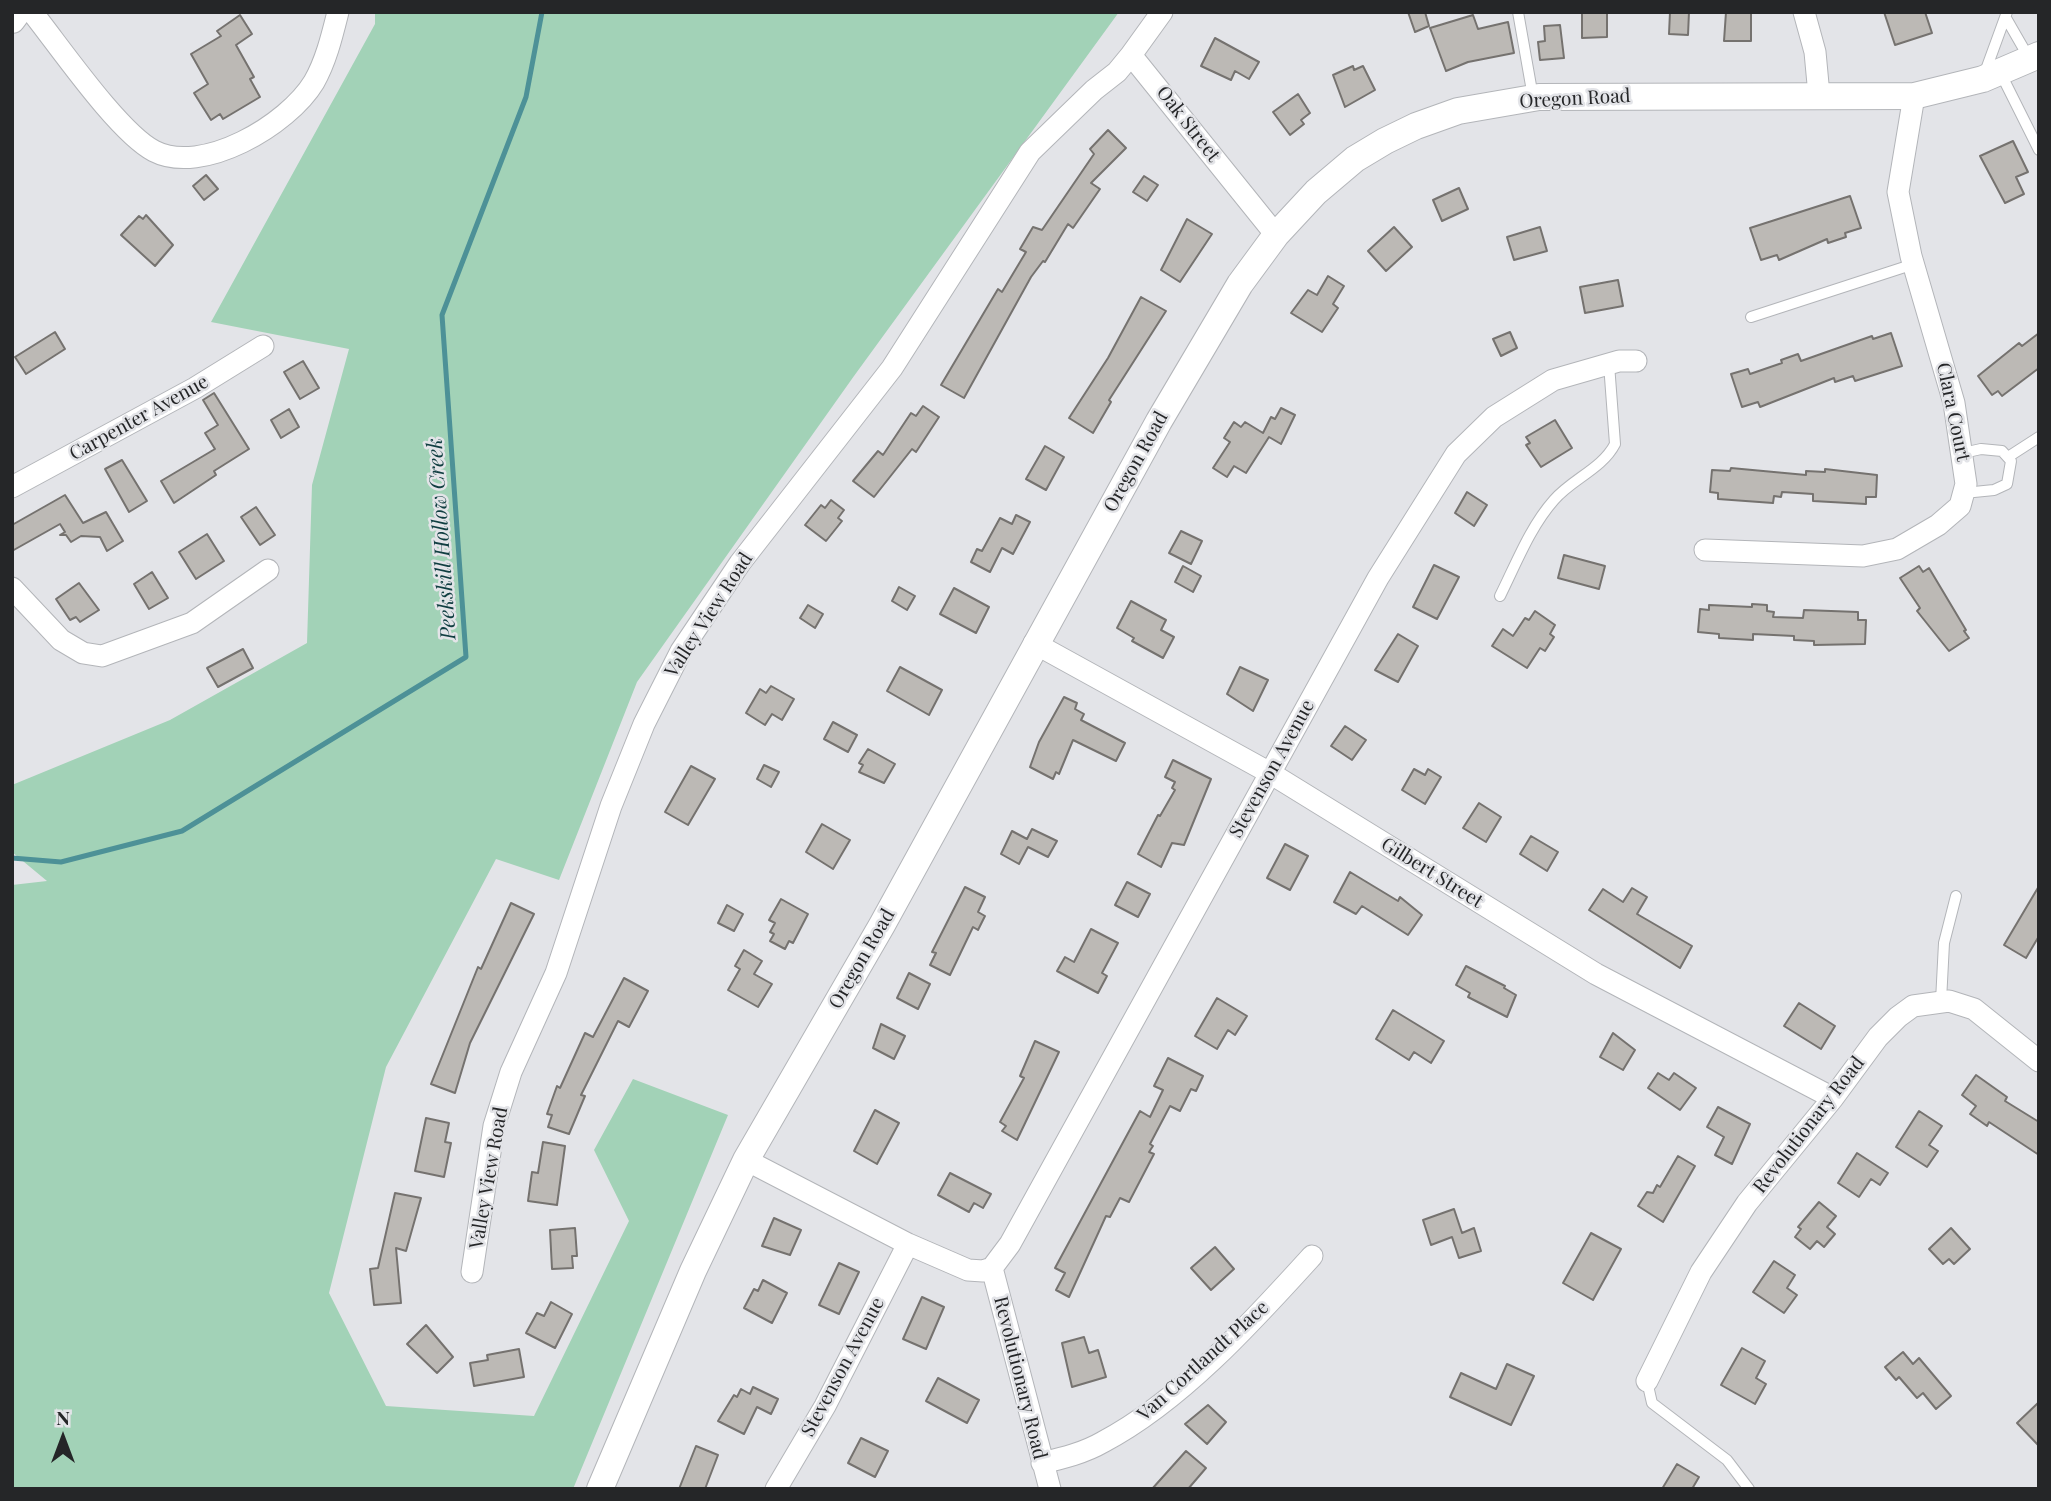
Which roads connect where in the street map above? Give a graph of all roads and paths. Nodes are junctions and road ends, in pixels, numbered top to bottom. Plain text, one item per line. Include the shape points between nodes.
1 (18, 12) edge
2 (32, 12) edge
3 (338, 12) edge
4 (1162, 12) edge
5 (1518, 12) edge
6 (1804, 12) edge
7 (2007, 15) edge
8 (12, 20) edge
9 (1131, 55) junction
10 (2034, 57) edge
11 (1991, 75) junction
12 (1819, 95) junction
13 (1914, 96) junction
14 (1533, 97) junction
15 (2039, 150) edge
16 (1276, 235) junction
17 (1914, 264) junction
18 (1751, 317) dead end
19 (263, 346) dead end
20 (1636, 361) dead end
21 (1609, 364) junction
22 (2039, 437) edge
23 (1963, 453) junction
24 (2008, 457) junction
25 (12, 487) edge
26 (1964, 493) junction
27 (1705, 550) dead end
28 (268, 570) dead end
29 (12, 588) edge
30 (1500, 596) dead end
31 (1034, 643) junction
32 (1270, 773) junction
33 (1956, 896) dead end
34 (1941, 1001) junction
35 (2039, 1061) edge
36 (1833, 1098) junction
37 (746, 1160) junction
38 (908, 1244) junction
39 (1312, 1256) dead end
40 (992, 1268) junction
41 (472, 1272) dead end
42 (1647, 1381) joint
43 (1042, 1464) junction
44 (600, 1489) edge
45 (776, 1489) edge
46 (1050, 1489) edge
47 (1749, 1489) edge

1 - 8 street
2 - 3 street via 126,130 154,151 178,159 199,159 229,148 299,101 318,74
4 - 9 street
5 - 14 lane
6 - 12 street via 1815,52
7 - 10 lane
7 - 11 lane
9 - 16 street, Oak Street
9 - 41 street, Valley View Road via 1030,152 892,368 740,563 681,652 644,724 611,806 556,973 511,1072 494,1126
10 - 11 street, Oregon Road
11 - 13 street, Oregon Road
11 - 15 lane
12 - 13 street, Oregon Road
12 - 14 street, Oregon Road
13 - 17 street, Clara Court via 1898,192
14 - 16 street, Oregon Road via 1458,111 1385,141 1316,192
16 - 31 street, Oregon Road via 1233,295
17 - 18 lane
17 - 23 street, Clara Court via 1954,403
19 - 25 street, Carpenter Avenue
20 - 21 street, Stevenson Avenue
21 - 30 lane via 1615,444 1555,498
21 - 32 street, Stevenson Avenue via 1553,380 1494,418 1456,454 1378,578
22 - 24 lane
23 - 24 lane via 1981,449 2003,451
23 - 26 street, Clara Court
24 - 26 lane via 2007,484
26 - 27 street via 1960,506 1938,525 1896,549 1863,556
28 - 29 street via 192,623 102,656 83,653 61,640
31 - 32 street, Gilbert Street
31 - 37 street, Oregon Road via 882,925
32 - 36 street, Gilbert Street via 1596,974
32 - 40 street, Stevenson Avenue via 1010,1244
33 - 34 lane via 1944,943
34 - 35 street, Revolutionary Road via 1974,1009
34 - 36 street, Revolutionary Road via 1913,1006 1898,1017
36 - 42 street, Revolutionary Road via 1747,1203 1701,1272
37 - 38 street
37 - 44 street, Oregon Road
38 - 40 street via 968,1270
38 - 45 street, Stevenson Avenue
39 - 43 street, Van Cortlandt Place via 1188,1380 1136,1423 1102,1443
40 - 43 street, Revolutionary Road
42 - 47 lane via 1652,1403 1727,1460
43 - 46 street, Revolutionary Road

